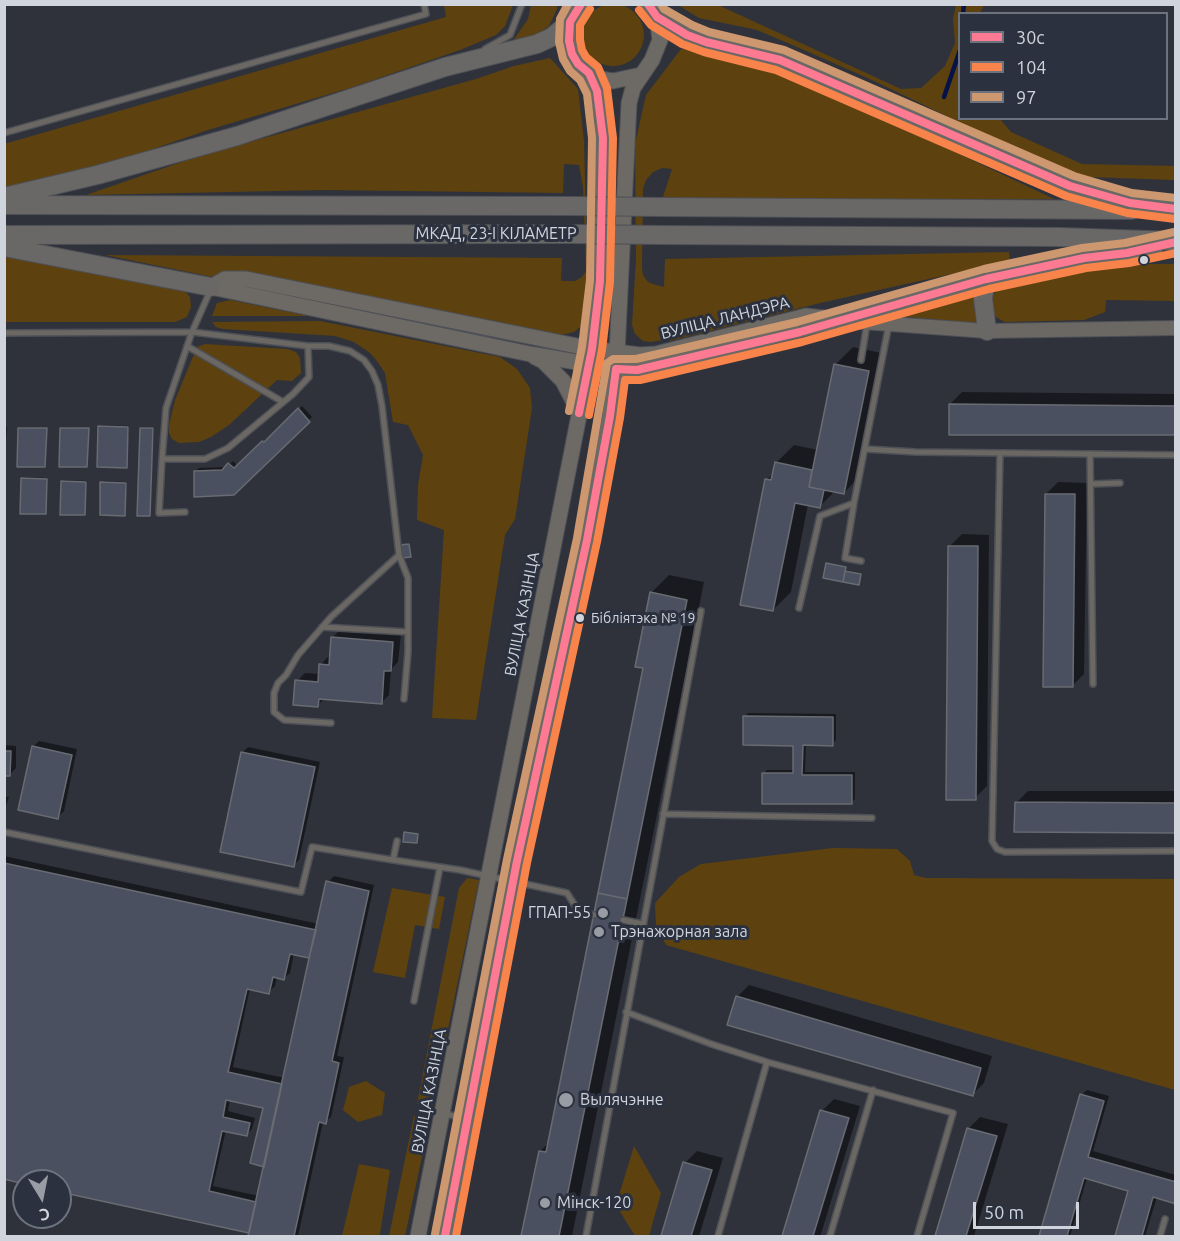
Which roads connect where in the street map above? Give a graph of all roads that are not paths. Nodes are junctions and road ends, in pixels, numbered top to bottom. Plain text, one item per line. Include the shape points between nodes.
1 (424, 4) edge
2 (522, 4) edge
3 (653, 11) edge
4 (573, 12) edge
5 (446, 67) junction
6 (589, 73) junction
7 (641, 75) junction
8 (4, 133) edge
9 (4, 197) edge
10 (4, 205) edge
11 (1176, 209) edge
12 (4, 235) edge
13 (1176, 242) edge
14 (4, 248) edge
15 (986, 279) junction
16 (211, 287) junction
17 (841, 320) junction
18 (867, 322) junction
19 (889, 324) junction
20 (1176, 328) edge
21 (987, 331) junction
22 (192, 332) junction
23 (4, 333) edge
24 (188, 346) junction
25 (308, 346) junction
26 (530, 354) junction
27 (591, 357) junction
28 (861, 360) dead end
29 (617, 361) junction
30 (283, 402) junction
31 (579, 412) junction
32 (865, 449) junction
33 (1000, 453) junction
34 (1090, 454) junction
35 (1176, 455) edge
36 (162, 459) junction
37 (1120, 483) dead end
38 (1091, 484) junction
39 (854, 503) junction
40 (184, 512) dead end
41 (399, 555) junction
42 (861, 561) dead end
43 (800, 608) dead end
44 (701, 611) dead end
45 (322, 627) junction
46 (408, 632) junction
47 (1093, 684) dead end
48 (404, 699) dead end
49 (330, 723) dead end
50 (663, 814) junction
51 (872, 818) dead end
52 (4, 832) edge
53 (397, 841) dead end
54 (1176, 851) edge
55 (393, 860) junction
56 (440, 867) junction
57 (489, 877) junction
58 (513, 882) junction
59 (594, 915) dead end
60 (623, 920) dead end
61 (643, 924) junction
62 (414, 1001) dead end
63 (626, 1012) junction
64 (767, 1062) junction
65 (873, 1090) junction
66 (443, 1113) junction
67 (469, 1119) junction
68 (1165, 1219) dead end
69 (418, 1236) edge
70 (445, 1236) edge
71 (586, 1236) edge
72 (718, 1236) edge
73 (830, 1236) edge
74 (917, 1236) edge
75 (1160, 1236) edge

1 - 8 lane via 426,14
2 - 5 lane via 510,35
3 - 7 main road via 660,34 658,47
3 - 11 highway via 687,35 762,54 818,74 1070,186
4 - 5 highway via 552,37 537,44
4 - 6 main road, ВУЛІЦА КАЗІНЦА via 569,41 572,54
5 - 9 highway via 237,135
6 - 7 main road via 612,81
6 - 27 main road, ВУЛІЦА КАЗІНЦА via 600,105 603,138 600,281
7 - 29 main road via 633,88 628,117
10 - 11 highway, МКАД, 23-І КІЛАМЕТР, bridge
12 - 13 highway, МКАД, 23-І КІЛАМЕТР, bridge via 571,234 1060,237
13 - 15 highway
14 - 16 highway
15 - 17 highway
15 - 21 highway via 983,298
16 - 22 lane
16 - 26 main road
16 - 27 main road via 225,279 246,279
17 - 18 street, ВУЛІЦА ЛАНДЭРА
17 - 29 main road, ВУЛІЦА ЛАНДЭРА via 637,370
18 - 19 street, ВУЛІЦА ЛАНДЭРА
18 - 28 lane
19 - 21 street, ВУЛІЦА ЛАНДЭРА
19 - 32 lane
20 - 21 street, ВУЛІЦА ЛАНДЭРА
22 - 23 lane
22 - 24 lane
22 - 25 lane
24 - 30 lane
24 - 36 lane via 166,408
25 - 30 lane via 309,377
25 - 41 lane via 350,351 372,371 382,405
26 - 27 main road
26 - 31 main road via 563,381
27 - 29 main road, ВУЛІЦА ЛАНДЭРА
27 - 31 main road, ВУЛІЦА КАЗІНЦА
29 - 58 main road via 585,551
30 - 36 lane via 216,454 205,459
31 - 57 main road, ВУЛІЦА КАЗІНЦА
32 - 33 lane
32 - 39 lane
33 - 34 lane
33 - 54 lane via 992,841 1005,852
34 - 35 lane
34 - 38 lane
36 - 40 lane via 159,513
37 - 38 lane
38 - 47 lane
39 - 42 lane via 845,558
39 - 43 lane via 820,516
41 - 45 lane
41 - 46 lane via 408,578
44 - 50 lane
45 - 46 lane
45 - 49 lane via 278,684 274,712 284,720
46 - 48 lane
50 - 51 lane
50 - 61 lane
52 - 55 lane via 301,892 312,847
53 - 55 lane
55 - 56 lane
56 - 57 lane
56 - 62 lane
57 - 58 lane
57 - 66 main road, ВУЛІЦА КАЗІНЦА
58 - 59 lane via 567,893 579,912
58 - 67 main road
60 - 61 lane
61 - 63 lane
63 - 64 lane
63 - 71 lane
64 - 65 lane
64 - 72 lane
65 - 73 lane
65 - 74 lane via 953,1113
66 - 67 lane
66 - 69 main road, ВУЛІЦА КАЗІНЦА
67 - 70 main road
68 - 75 lane

